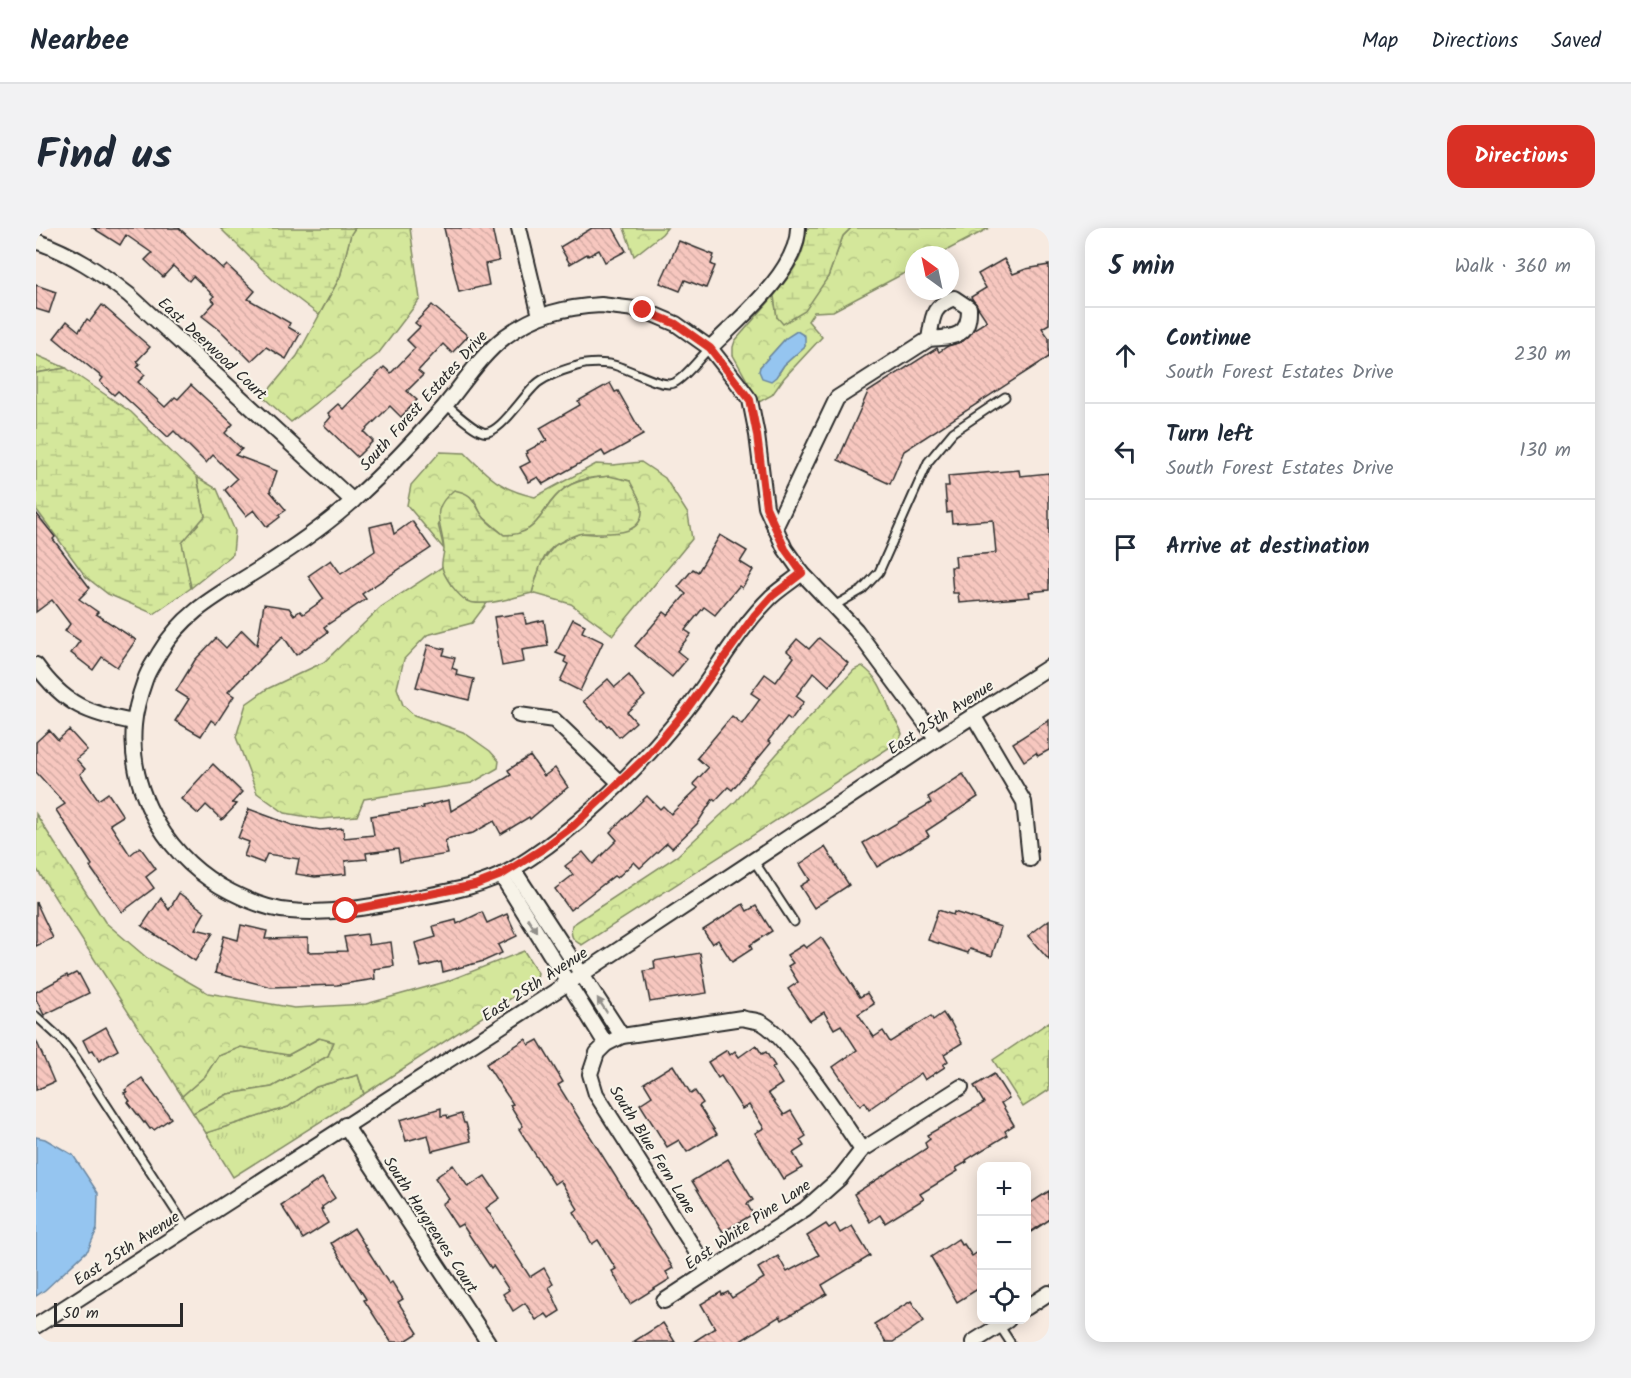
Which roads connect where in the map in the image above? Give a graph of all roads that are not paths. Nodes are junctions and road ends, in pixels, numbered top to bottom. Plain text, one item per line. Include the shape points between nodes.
1 (519, 228) edge
2 (798, 228) edge
3 (36, 241) edge
4 (540, 316) junction
5 (928, 339) dead end
6 (710, 348) junction
7 (1005, 397) dead end
8 (446, 405) junction
9 (353, 501) junction
10 (776, 528) junction
11 (802, 573) junction
12 (833, 606) junction
13 (36, 665) edge
14 (1049, 667) edge
15 (519, 715) dead end
16 (973, 716) junction
17 (134, 722) junction
18 (937, 739) junction
19 (620, 783) junction
20 (1030, 860) dead end
21 (754, 861) junction
22 (507, 872) junction
23 (794, 922) dead end
24 (582, 974) junction
25 (569, 983) junction
26 (36, 1016) edge
27 (622, 1036) junction
28 (606, 1044) junction
29 (961, 1087) dead end
30 (345, 1125) junction
31 (862, 1150) junction
32 (188, 1230) junction
33 (709, 1272) junction
34 (1049, 1293) edge
35 (664, 1301) dead end
36 (1031, 1305) edge
37 (1000, 1324) edge
38 (1004, 1324) edge
39 (36, 1326) edge
40 (488, 1342) edge
41 (973, 1342) edge
42 (1010, 1342) edge

1 - 4 street
2 - 6 street via 789,257 770,289
3 - 9 street, East Deerwood Court via 66,252 129,295
4 - 6 street, South Forest Estates Drive via 571,307 601,305 643,310 676,324
4 - 8 street, South Forest Estates Drive via 485,354
5 - 10 street via 837,398
6 - 8 lane via 672,384 609,364 581,365 556,373 526,392 502,424 491,432 482,432
6 - 10 street, South Forest Estates Drive via 750,400 766,507
7 - 12 lane via 953,432 928,462 879,572 862,590
8 - 9 street, South Forest Estates Drive
9 - 17 street, South Forest Estates Drive via 281,555 189,614 146,675
10 - 11 street, South Forest Estates Drive
11 - 12 street
11 - 19 street, South Forest Estates Drive via 754,616 687,709
12 - 18 street via 856,630
13 - 17 street via 58,691 82,709
14 - 16 street, East 25th Avenue
15 - 19 street via 554,720
16 - 18 street, East 25th Avenue
16 - 20 street via 1024,802
17 - 22 street, South Forest Estates Drive via 133,749 141,788 158,826 191,865 212,882 249,901 288,911 346,911 475,885
18 - 21 street, East 25th Avenue
19 - 22 street, South Forest Estates Drive via 573,826
21 - 23 lane
21 - 24 street, East 25th Avenue
22 - 24 street
22 -> 25 street
24 - 25 street, East 25th Avenue
27 -> 24 street
25 - 28 street
25 - 30 street, East 25th Avenue
26 - 32 lane via 76,1058
27 - 28 street
27 - 31 street via 742,1018 761,1022 789,1050
28 - 33 street, South Blue Fern Lane via 597,1053 590,1074 596,1094
29 - 31 street, East White Pine Lane
30 - 32 street, East 25th Avenue
30 - 40 street, South Hargreaves Court
31 - 33 street, East White Pine Lane via 840,1178 806,1209
32 - 39 street, East 25th Avenue
33 - 35 street, East White Pine Lane
34 - 36 street
37 - 41 street
38 - 42 lane

